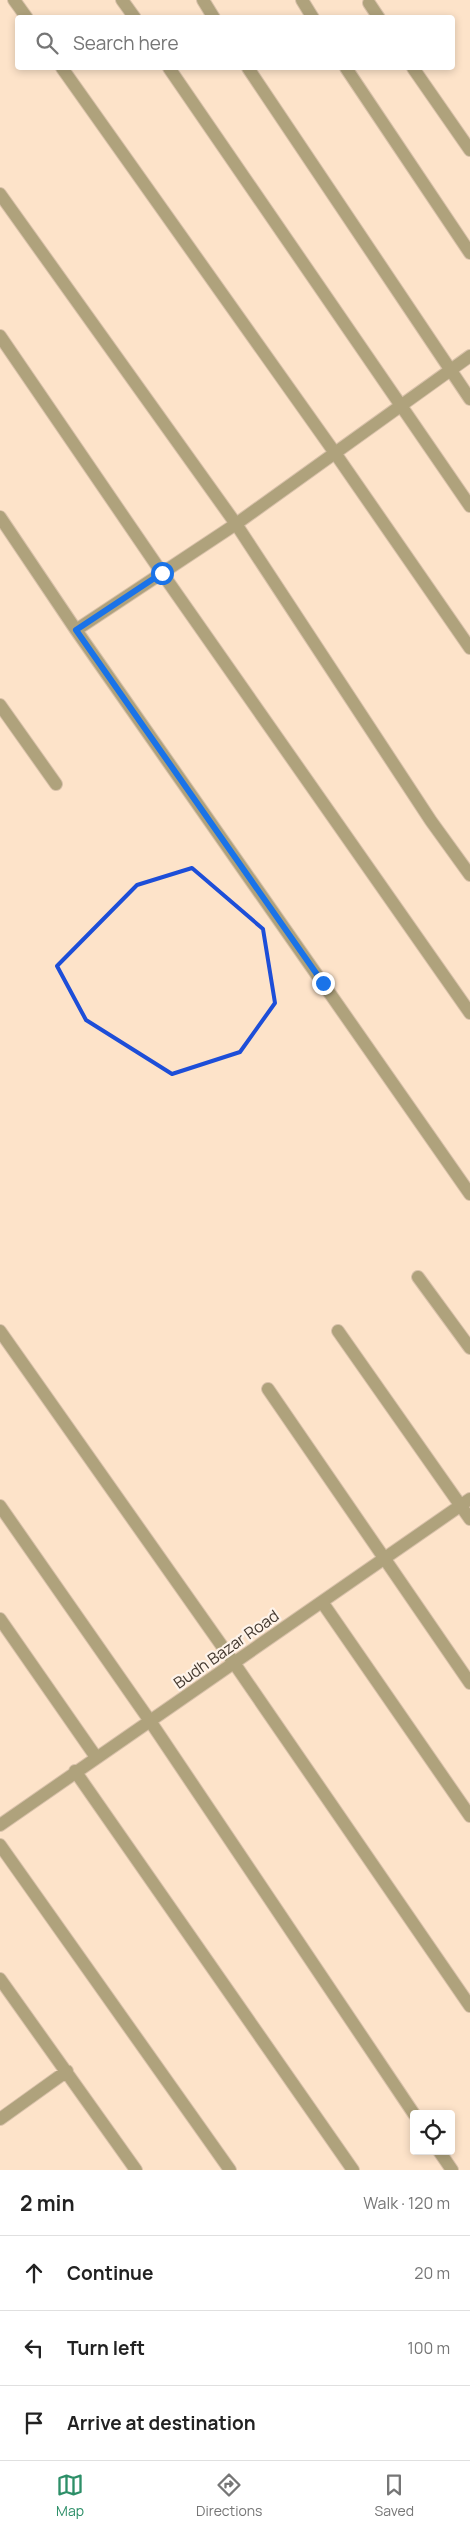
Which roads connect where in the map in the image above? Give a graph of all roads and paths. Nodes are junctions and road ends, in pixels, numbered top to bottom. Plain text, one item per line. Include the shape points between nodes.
1 (14, 0) edge
2 (122, 0) edge
3 (203, 0) edge
4 (302, 0) edge
5 (369, 3) dead end
6 (25, 15) edge
7 (132, 15) edge
8 (212, 15) edge
9 (311, 15) edge
10 (377, 15) edge
11 (63, 70) edge
12 (170, 70) edge
13 (249, 70) edge
14 (347, 70) edge
15 (414, 70) edge
16 (470, 150) edge
17 (0, 194) edge
18 (470, 253) edge
19 (0, 336) edge
20 (470, 356) edge
21 (450, 370) junction
22 (470, 399) edge
23 (401, 405) junction
24 (335, 453) junction
25 (470, 506) edge
26 (0, 517) edge
27 (236, 524) junction
28 (162, 573) junction
29 (76, 630) junction
30 (470, 648) edge
31 (0, 705) edge
32 (56, 784) dead end
33 (470, 875) edge
34 (470, 1013) edge
35 (470, 1194) edge
36 (418, 1277) dead end
37 (338, 1331) dead end
38 (0, 1332) edge
39 (470, 1348) edge
40 (268, 1390) dead end
41 (465, 1502) edge
42 (0, 1506) edge
43 (470, 1518) edge
44 (385, 1558) junction
45 (322, 1602) junction
46 (0, 1619) edge
47 (234, 1663) junction
48 (470, 1683) edge
49 (150, 1721) junction
50 (96, 1757) junction
51 (75, 1771) junction
52 (470, 1816) edge
53 (0, 1825) edge
54 (0, 1845) edge
55 (0, 1979) edge
56 (470, 2006) edge
57 (67, 2071) junction
58 (411, 2110) edge
59 (0, 2119) edge
60 (442, 2155) edge
61 (136, 2170) edge
62 (230, 2170) edge
63 (353, 2170) edge
64 (452, 2170) edge

1 - 6 street
2 - 7 street
3 - 8 street
4 - 9 street
5 - 10 street
11 - 24 street
12 - 23 street
13 - 21 street
14 - 18 street
15 - 16 street
17 - 27 street
19 - 28 street
20 - 21 street
21 - 22 street
21 - 23 street
23 - 24 street
23 - 25 street
24 - 27 street
24 - 30 street
26 - 29 street
27 - 28 street
27 - 33 street
28 - 29 street
28 - 34 street
29 - 35 street
31 - 32 street
36 - 39 street
37 - 41 street
38 - 47 street
40 - 44 street
41 - 43 street
41 - 44 street, Budh Bazar Road
42 - 49 street
44 - 45 street, Budh Bazar Road
44 - 48 street
45 - 47 street, Budh Bazar Road
45 - 52 street
46 - 50 street
47 - 49 street, Budh Bazar Road
47 - 56 street
49 - 50 street, Budh Bazar Road
49 - 58 street
50 - 51 street, Budh Bazar Road
51 - 53 street, Budh Bazar Road
51 - 63 street
54 - 62 street
55 - 57 street
57 - 59 street
57 - 61 street
60 - 64 street

